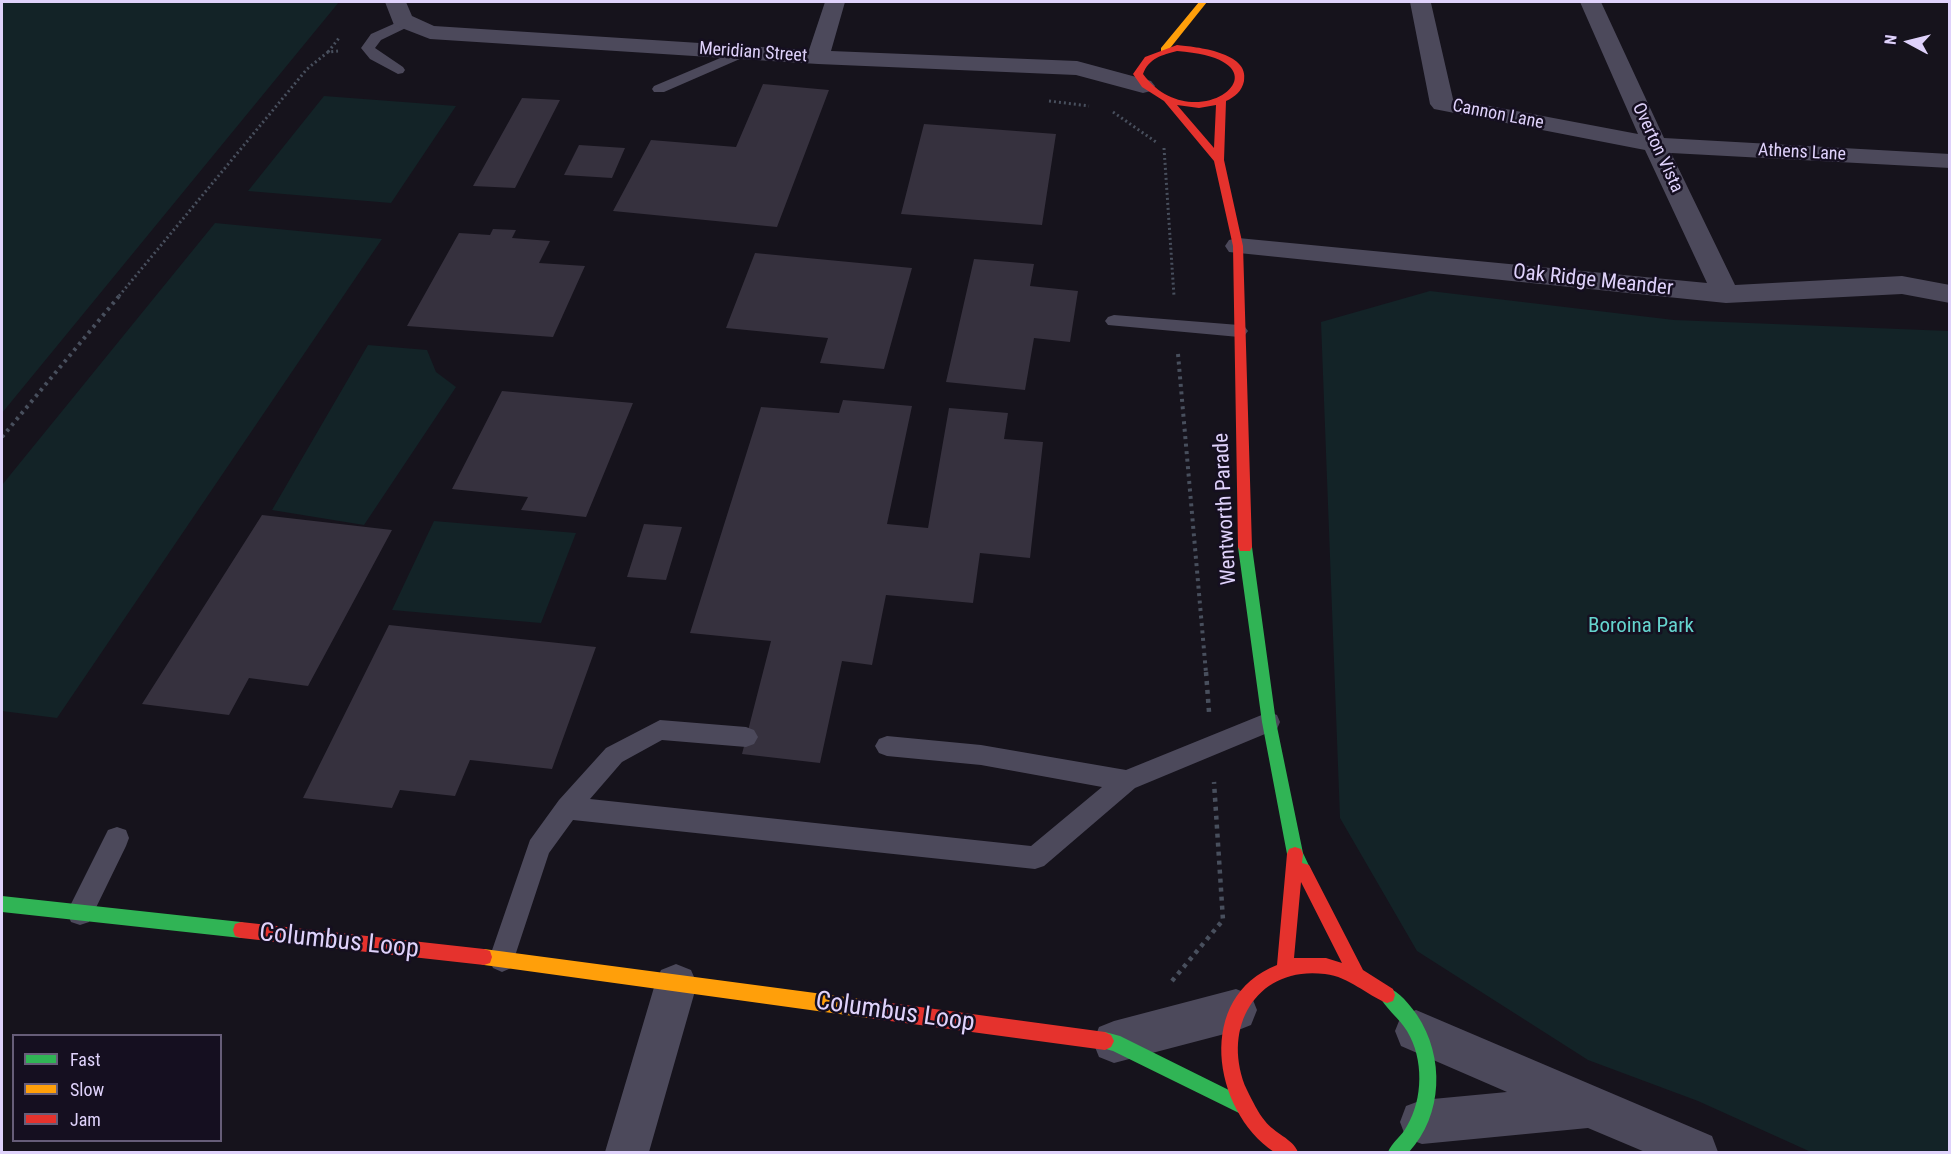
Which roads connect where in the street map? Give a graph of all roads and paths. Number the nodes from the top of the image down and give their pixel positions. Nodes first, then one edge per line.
1 (396, 2) edge
2 (835, 2) edge
3 (1591, 2) edge
4 (1420, 3) dead end
5 (1204, 7) edge
6 (407, 22) junction
7 (1215, 36) dead end
8 (372, 52) junction
9 (744, 52) junction
10 (1158, 52) junction
11 (818, 57) junction
12 (1224, 57) junction
13 (1077, 68) junction
14 (398, 70) dead end
15 (1143, 86) junction
16 (659, 89) dead end
17 (1046, 100) dead end
18 (1221, 100) junction
19 (1169, 101) junction
20 (1097, 107) dead end
21 (1107, 108) dead end
22 (1655, 145) junction
23 (1220, 160) junction
24 (1950, 161) edge
25 (1238, 246) junction
26 (1725, 294) junction
27 (1950, 294) edge
28 (1114, 321) dead end
29 (1176, 326) junction
30 (1239, 331) junction
31 (2, 437) edge
32 (1269, 722) junction
33 (746, 737) dead end
34 (1212, 744) junction
35 (887, 746) dead end
36 (1127, 781) junction
37 (567, 807) junction
38 (117, 838) dead end
39 (1295, 854) junction
40 (2, 904) edge
41 (80, 913) junction
42 (502, 959) junction
43 (1285, 967) junction
44 (1356, 973) junction
45 (676, 984) junction
46 (1169, 984) dead end
47 (1236, 1010) junction
48 (1416, 1031) junction
49 (1114, 1042) junction
50 (1243, 1106) junction
51 (1590, 1106) junction
52 (1407, 1143) edge
53 (627, 1152) edge
54 (1289, 1152) edge
55 (1696, 1152) edge

1 - 6 street
2 - 11 street
3 - 22 street, Overton Vista
4 - 22 street, Cannon Lane
5 - 10 street
6 - 8 lane
6 - 9 street, Meridian Street
7 - 12 street
8 - 14 lane
8 - 31 path
9 - 11 street, Meridian Street
9 - 16 lane
10 - 12 street
10 - 13 street, Meridian Street
10 - 15 street
11 - 13 street, Meridian Street
12 - 18 street
13 - 15 street, Meridian Street
15 - 19 street
17 - 20 path
18 - 19 street
18 - 23 street, Wentworth Parade
19 - 23 street, Wentworth Parade
21 - 29 path
22 - 24 street, Athens Lane
22 - 26 street, Overton Vista
23 - 25 street, Wentworth Parade
25 - 26 street, Oak Ridge Meander
25 - 30 street, Wentworth Parade
26 - 27 street, Oak Ridge Meander
28 - 29 lane
29 - 30 lane
29 - 34 path
30 - 32 street, Wentworth Parade
32 - 34 lane
32 - 39 street, Wentworth Parade
33 - 37 lane
34 - 36 lane
34 - 46 path
35 - 36 lane
36 - 37 lane
37 - 42 lane
38 - 41 lane
39 - 43 street, Wentworth Parade
39 - 44 street, Wentworth Parade
40 - 41 street, Columbus Loop
41 - 42 street, Columbus Loop
42 - 45 street, Columbus Loop
43 - 44 street
43 - 47 street
44 - 48 street
45 - 49 street, Columbus Loop
45 - 53 street
47 - 49 street, Columbus Loop
47 - 50 street
48 - 51 street
48 - 52 street
49 - 50 street, Columbus Loop
50 - 54 street
51 - 52 street
51 - 55 street

